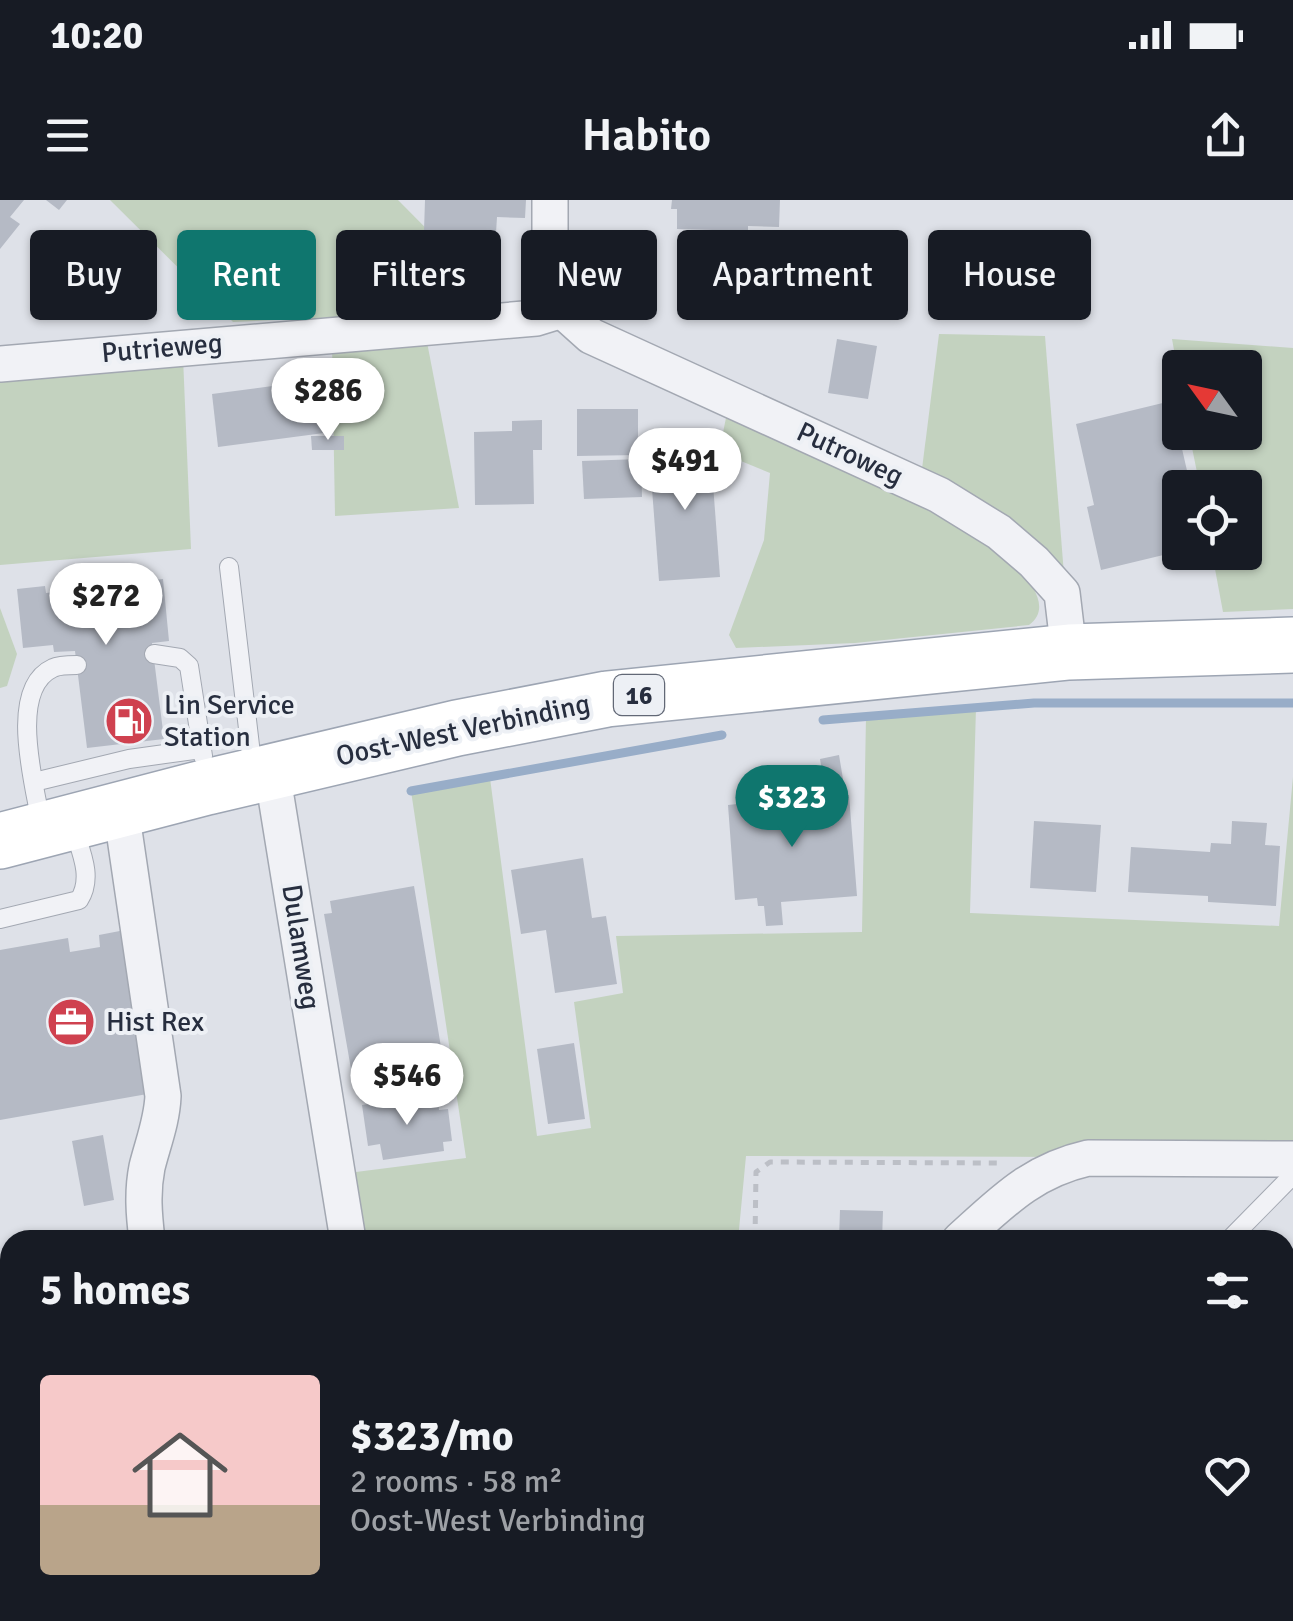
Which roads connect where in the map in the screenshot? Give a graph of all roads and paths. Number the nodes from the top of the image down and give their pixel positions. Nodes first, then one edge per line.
1 (550, 200) edge
2 (550, 230) edge
3 (521, 319) edge
4 (573, 320) edge
5 (0, 364) edge
6 (229, 566) dead end
7 (1293, 645) edge
8 (1069, 652) junction
9 (154, 654) dead end
10 (77, 665) dead end
11 (234, 771) junction
12 (54, 817) edge
13 (0, 919) edge
14 (1293, 1159) edge
15 (1062, 1164) junction
16 (1293, 1175) edge
17 (146, 1230) edge
18 (346, 1230) edge
19 (755, 1230) edge
20 (971, 1230) edge
21 (1239, 1230) edge

1 - 2 street
3 - 5 street, Putrieweg
4 - 8 street, Putroweg
6 - 11 lane
7 - 8 main road, Oost-West Verbinding / 16
8 - 11 main road, Oost-West Verbinding / 16
9 - 11 lane
10 - 12 lane
11 - 12 main road, Oost-West Verbinding / 16
11 - 12 lane
11 - 18 street, Dulamweg
12 - 13 lane
12 - 17 street
14 - 15 street
15 - 19 path
15 - 20 street
16 - 21 lane

